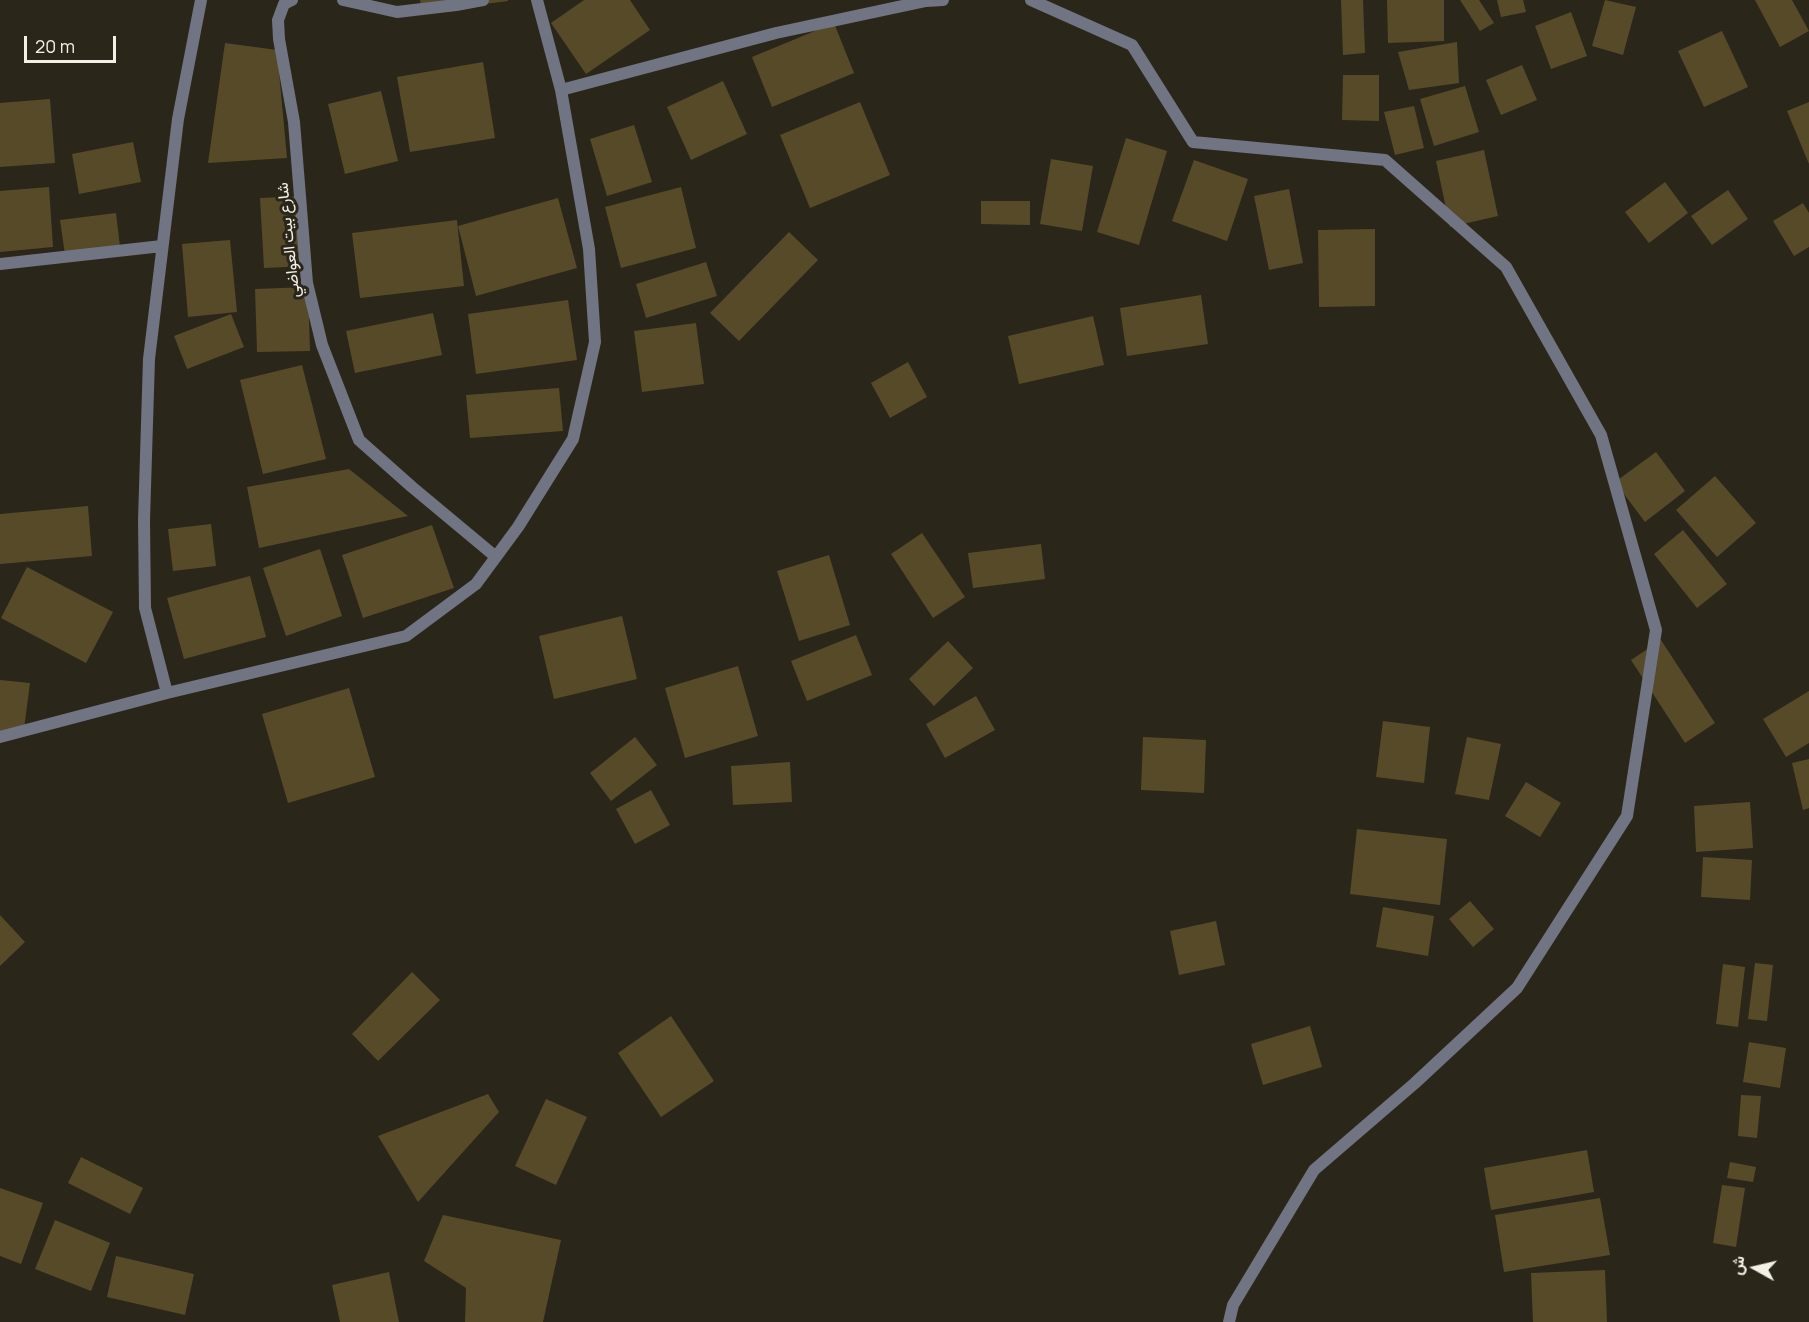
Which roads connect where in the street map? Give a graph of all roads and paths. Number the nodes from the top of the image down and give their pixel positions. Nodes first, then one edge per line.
1 (201, 0) edge
2 (292, 0) edge
3 (343, 0) edge
4 (483, 0) edge
5 (537, 0) edge
6 (943, 0) edge
7 (1031, 0) edge
8 (561, 90) junction
9 (162, 246) junction
10 (0, 264) edge
11 (496, 557) junction
12 (166, 693) junction
13 (0, 737) edge
14 (1229, 1322) edge

1 - 9 street
2 - 11 street, شارع بيت العواضي
3 - 4 street
5 - 8 street
6 - 8 street
7 - 14 street
8 - 11 street
9 - 10 street
9 - 12 street
11 - 12 street
12 - 13 street

